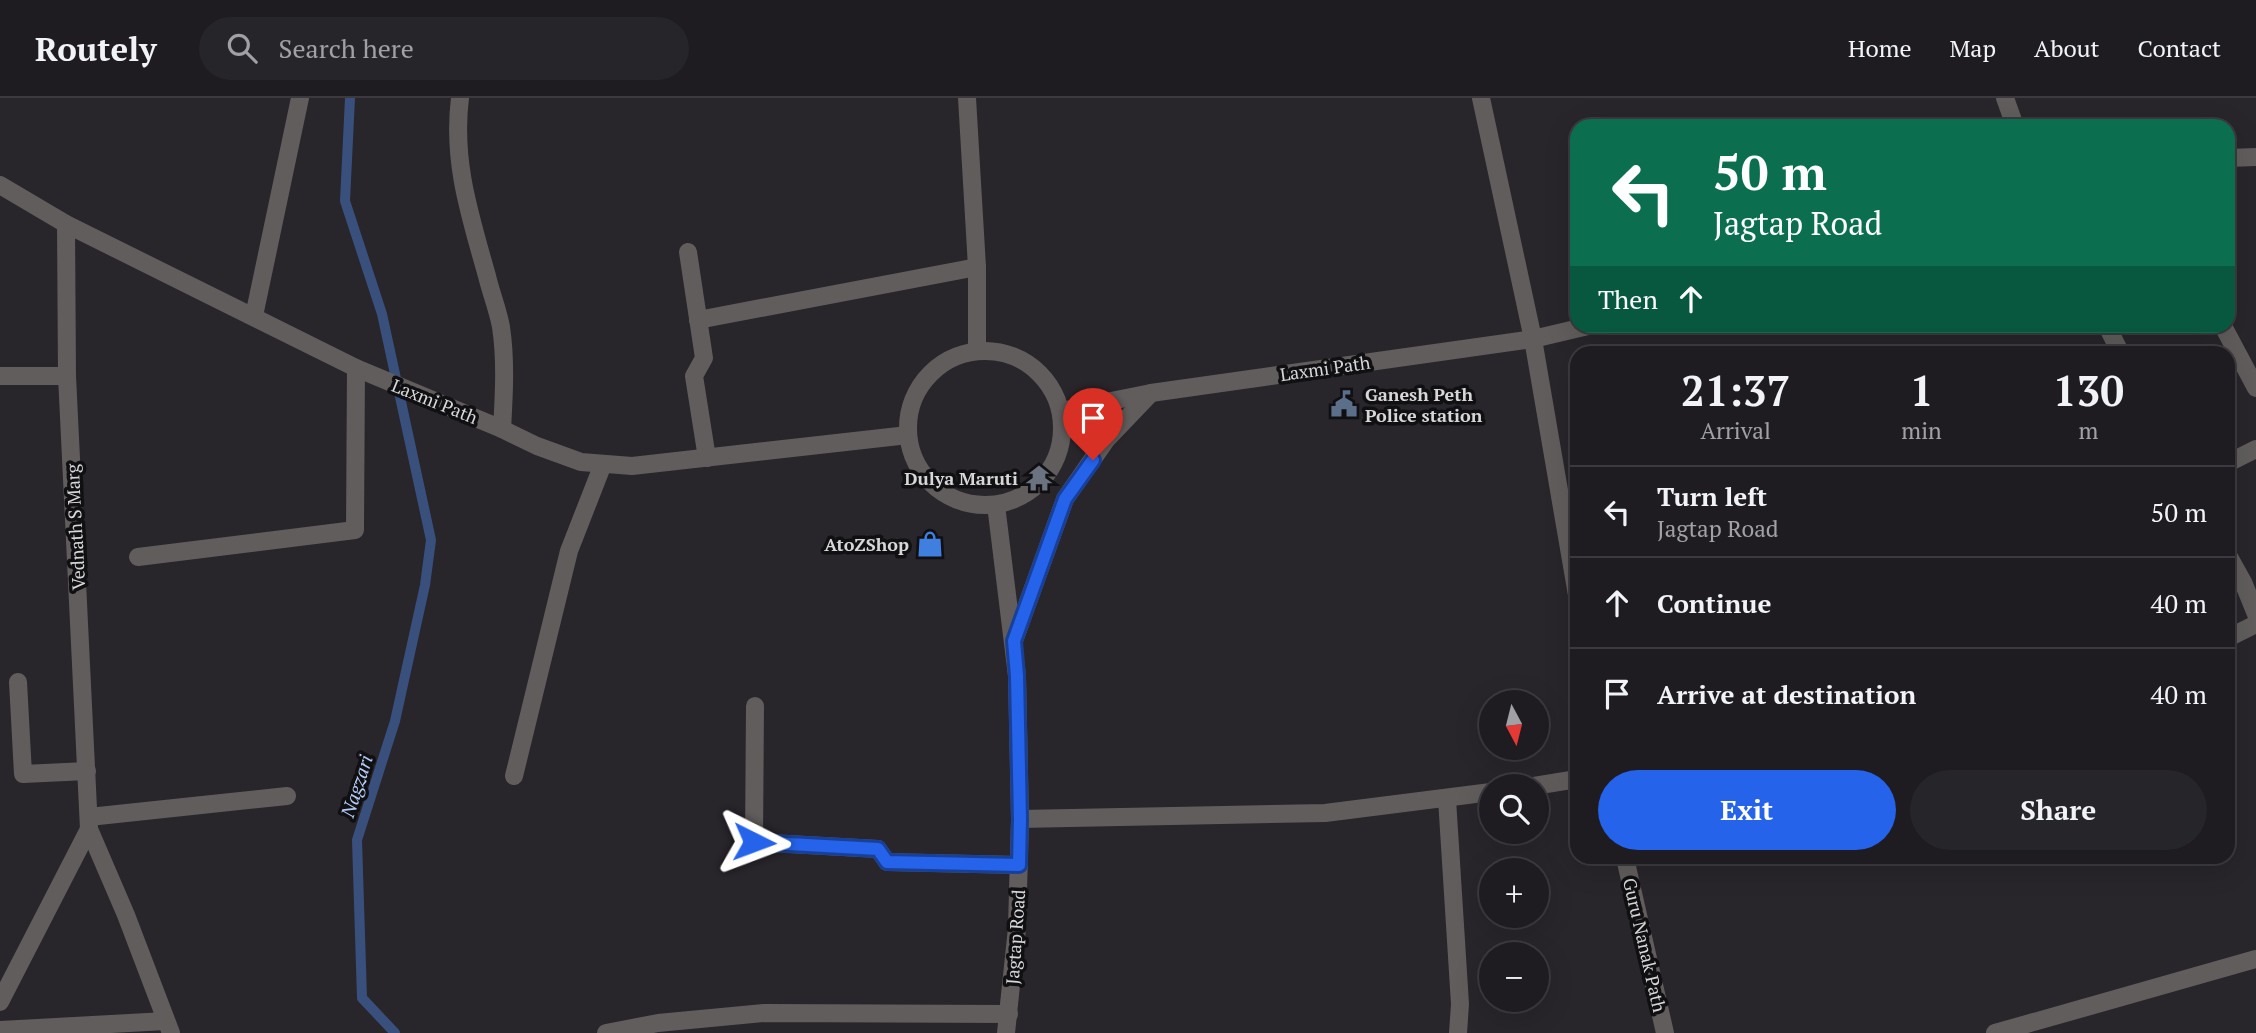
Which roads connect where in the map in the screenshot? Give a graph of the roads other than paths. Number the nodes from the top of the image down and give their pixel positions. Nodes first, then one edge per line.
1 (300, 98) edge
2 (460, 98) edge
3 (967, 98) edge
4 (1481, 98) edge
5 (2005, 98) edge
6 (2012, 119) edge
7 (2256, 157) edge
8 (2235, 158) edge
9 (0, 185) edge
10 (66, 224) junction
11 (688, 252) dead end
12 (977, 267) junction
13 (254, 316) junction
14 (698, 320) junction
15 (1570, 330) edge
16 (1533, 339) junction
17 (2235, 349) edge
18 (978, 351) junction
19 (356, 368) junction
20 (0, 376) edge
21 (67, 376) junction
22 (2256, 388) edge
23 (1151, 393) junction
24 (1061, 411) junction
25 (502, 429) junction
26 (908, 435) junction
27 (2256, 449) edge
28 (707, 458) junction
29 (2235, 460) edge
30 (603, 464) junction
31 (996, 505) junction
32 (1570, 554) edge
33 (138, 557) dead end
34 (2235, 568) edge
35 (2256, 614) edge
36 (2256, 624) edge
37 (2235, 634) edge
38 (1014, 641) junction
39 (18, 682) dead end
40 (755, 706) dead end
41 (87, 771) junction
42 (514, 775) dead end
43 (1570, 780) edge
44 (1549, 784) edge
45 (1479, 794) edge
46 (287, 796) dead end
47 (1447, 799) junction
48 (1020, 819) junction
49 (89, 823) junction
50 (1626, 864) edge
51 (1019, 865) junction
52 (2256, 959) edge
53 (0, 1002) edge
54 (1009, 1014) junction
55 (169, 1027) edge
56 (0, 1030) edge
57 (606, 1033) edge
58 (1006, 1033) edge
59 (1458, 1033) edge
60 (1665, 1033) edge
61 (1995, 1033) edge

1 - 13 street
2 - 25 street
3 - 12 street
4 - 16 street
5 - 6 street
7 - 8 street
9 - 10 street, Laxmi Path
10 - 13 street, Laxmi Path
10 - 21 street, Vednath S Marg
11 - 14 street
12 - 14 street
12 - 18 street
13 - 19 street, Laxmi Path
14 - 28 street
15 - 16 street, Laxmi Path
16 - 23 street, Laxmi Path
16 - 32 street
17 - 22 street
18 - 24 street
18 - 26 street
19 - 25 street, Laxmi Path
19 - 33 street
20 - 21 street
21 - 41 street, Vednath S Marg
23 - 24 street, Laxmi Path
23 - 38 street
24 - 31 street
25 - 30 street, Laxmi Path
26 - 28 street, Laxmi Path
26 - 31 street
27 - 29 street
28 - 30 street, Laxmi Path
30 - 42 street
31 - 38 street, Jagtap Road
34 - 35 street
36 - 37 street
38 - 48 street, Jagtap Road
39 - 41 street
40 - 51 street
41 - 49 street, Vednath S Marg
43 - 44 street
45 - 47 street
46 - 49 street
47 - 48 street
47 - 59 street
48 - 51 street, Jagtap Road
49 - 53 street
49 - 55 street
50 - 60 street, Guru Nanak Path
51 - 54 street, Jagtap Road
52 - 61 street
54 - 57 street
54 - 58 street, Jagtap Road
55 - 56 street

